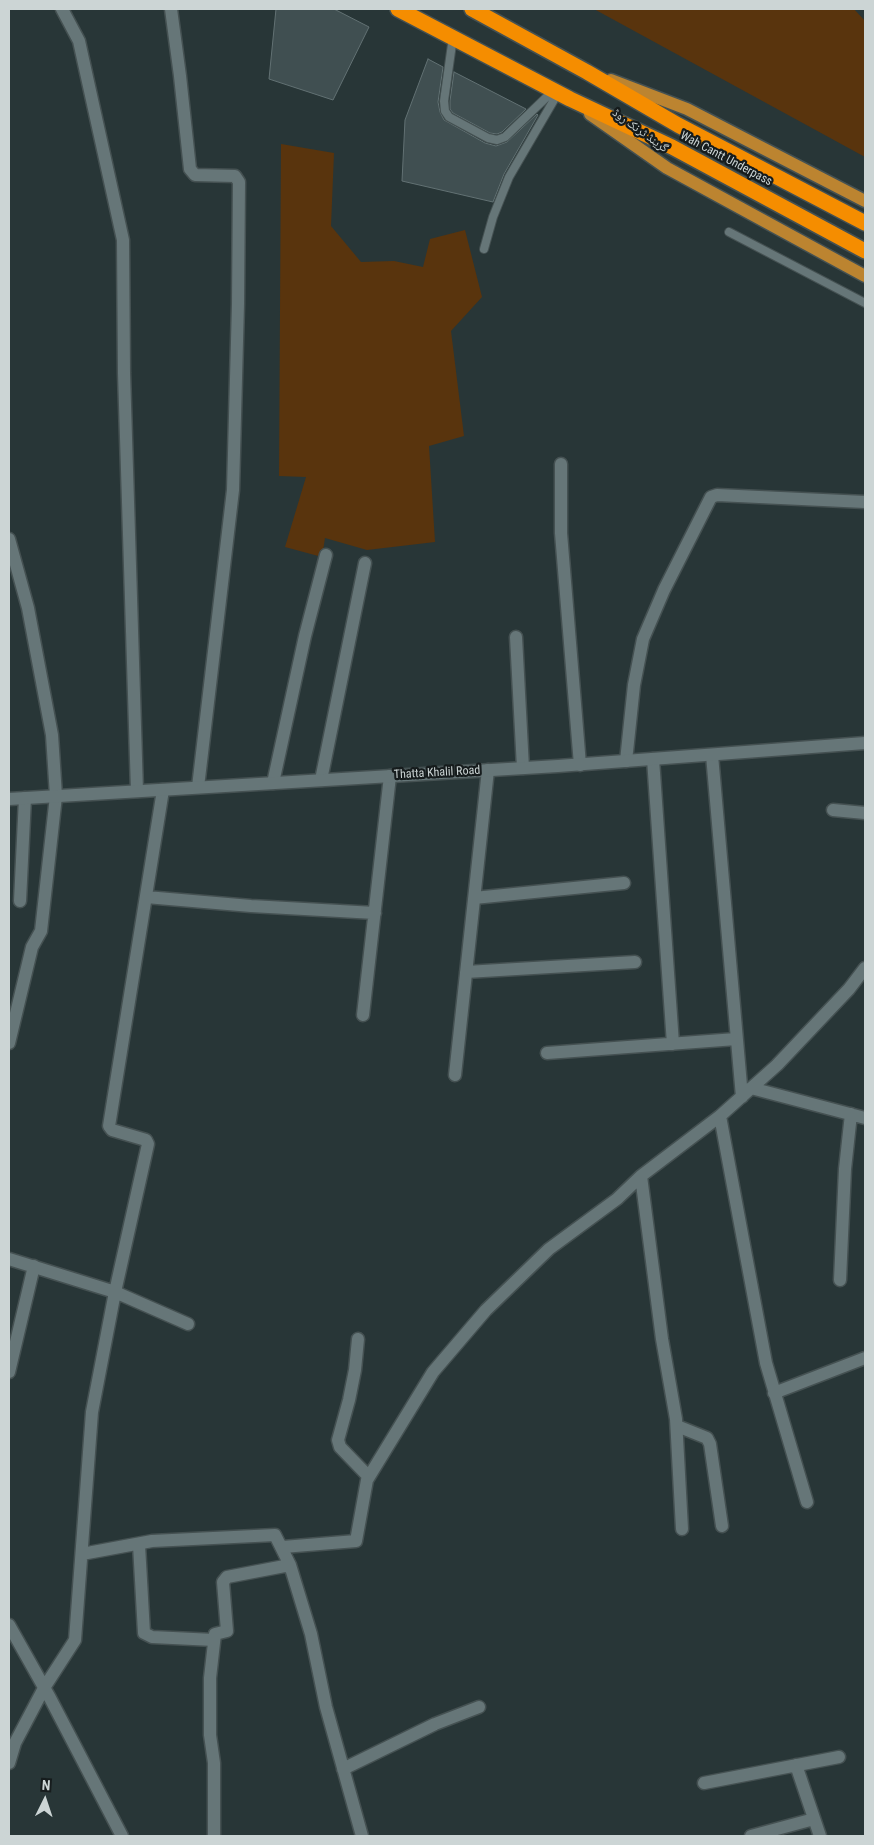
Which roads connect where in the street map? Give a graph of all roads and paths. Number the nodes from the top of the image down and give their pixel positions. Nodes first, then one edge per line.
1 (62, 9) edge
2 (170, 9) edge
3 (398, 9) edge
4 (472, 9) edge
5 (453, 37) junction
6 (587, 72) junction
7 (561, 94) junction
8 (865, 201) edge
9 (865, 223) edge
10 (729, 232) dead end
11 (484, 249) dead end
12 (865, 251) edge
13 (865, 276) edge
14 (865, 303) edge
15 (562, 464) dead end
16 (865, 502) edge
17 (9, 539) edge
18 (326, 555) dead end
19 (365, 563) dead end
20 (516, 637) dead end
21 (865, 743) edge
22 (712, 755) junction
23 (653, 759) junction
24 (626, 761) junction
25 (580, 765) junction
26 (523, 768) junction
27 (488, 770) junction
28 (390, 776) junction
29 (321, 780) junction
30 (272, 783) junction
31 (198, 788) junction
32 (163, 790) junction
33 (137, 791) junction
34 (56, 796) junction
35 (25, 798) junction
36 (9, 799) edge
37 (833, 810) dead end
38 (865, 813) edge
39 (624, 882) dead end
40 (146, 897) junction
41 (474, 898) junction
42 (20, 900) dead end
43 (375, 913) junction
44 (634, 962) dead end
45 (865, 968) edge
46 (466, 972) junction
47 (363, 1015) dead end
48 (736, 1039) junction
49 (9, 1043) edge
50 (673, 1044) junction
51 (547, 1053) dead end
52 (455, 1075) dead end
53 (746, 1092) junction
54 (851, 1114) junction
55 (720, 1116) junction
56 (865, 1118) edge
57 (641, 1176) junction
58 (9, 1259) edge
59 (34, 1266) junction
60 (840, 1280) dead end
61 (115, 1292) junction
62 (188, 1324) dead end
63 (358, 1339) dead end
64 (865, 1358) edge
65 (9, 1372) edge
66 (774, 1393) junction
67 (677, 1426) junction
68 (369, 1477) junction
69 (807, 1502) dead end
70 (722, 1526) dead end
71 (682, 1529) dead end
72 (139, 1544) junction
73 (283, 1547) junction
74 (82, 1554) junction
75 (290, 1564) junction
76 (9, 1624) edge
77 (214, 1640) junction
78 (44, 1688) junction
79 (479, 1707) dead end
80 (839, 1757) dead end
81 (9, 1763) edge
82 (796, 1765) junction
83 (343, 1769) junction
84 (704, 1783) dead end
85 (814, 1818) junction
86 (122, 1836) edge
87 (214, 1836) edge
88 (362, 1836) edge
89 (751, 1836) edge
90 (820, 1836) edge

1 - 33 street
2 - 31 street
3 - 5 highway, گرینڈ ٹرنک روڈ
4 - 6 highway
5 - 7 highway, گرینڈ ٹرنک روڈ
5 - 7 lane
6 - 8 main road
6 - 9 highway, Wah Cantt Underpass
7 - 11 lane
7 - 12 highway, Wah Cantt Underpass
7 - 13 main road, گرینڈ ٹرنک روڈ
10 - 14 lane
15 - 25 street
16 - 24 street
17 - 34 street
18 - 30 street
19 - 29 street
20 - 26 street
21 - 22 street, Thatta Khalil Road
22 - 23 street, Thatta Khalil Road
22 - 48 street
23 - 24 street, Thatta Khalil Road
23 - 50 street
24 - 25 street, Thatta Khalil Road
25 - 26 street, Thatta Khalil Road
26 - 27 street, Thatta Khalil Road
27 - 28 street, Thatta Khalil Road
27 - 41 street
28 - 29 street, Thatta Khalil Road
28 - 43 street
29 - 30 street, Thatta Khalil Road
30 - 31 street, Thatta Khalil Road
31 - 32 street, Thatta Khalil Road
32 - 33 street, Thatta Khalil Road
32 - 40 street
33 - 34 street, Thatta Khalil Road
34 - 35 street, Thatta Khalil Road
34 - 49 street
35 - 36 street, Thatta Khalil Road
35 - 42 street
37 - 38 street
39 - 41 street
40 - 43 street
40 - 61 street
41 - 46 street
43 - 47 street
44 - 46 street
45 - 53 street
46 - 52 street
48 - 50 street
48 - 53 street
50 - 51 street
53 - 54 street
53 - 55 street
54 - 56 street
54 - 60 street
55 - 57 street
55 - 66 street
57 - 67 street
57 - 68 street
58 - 59 street
59 - 61 street
59 - 65 street
61 - 62 street
61 - 74 street
63 - 68 street
64 - 66 street
66 - 69 street
67 - 70 street
67 - 71 street
68 - 73 street
72 - 73 street
72 - 74 street
72 - 77 street
73 - 75 street
74 - 78 street
75 - 77 street
75 - 83 street
76 - 78 street
77 - 87 street
78 - 81 street
78 - 86 street
79 - 83 street
80 - 82 street
82 - 84 street
82 - 85 street
83 - 88 street
85 - 89 street
85 - 90 street

